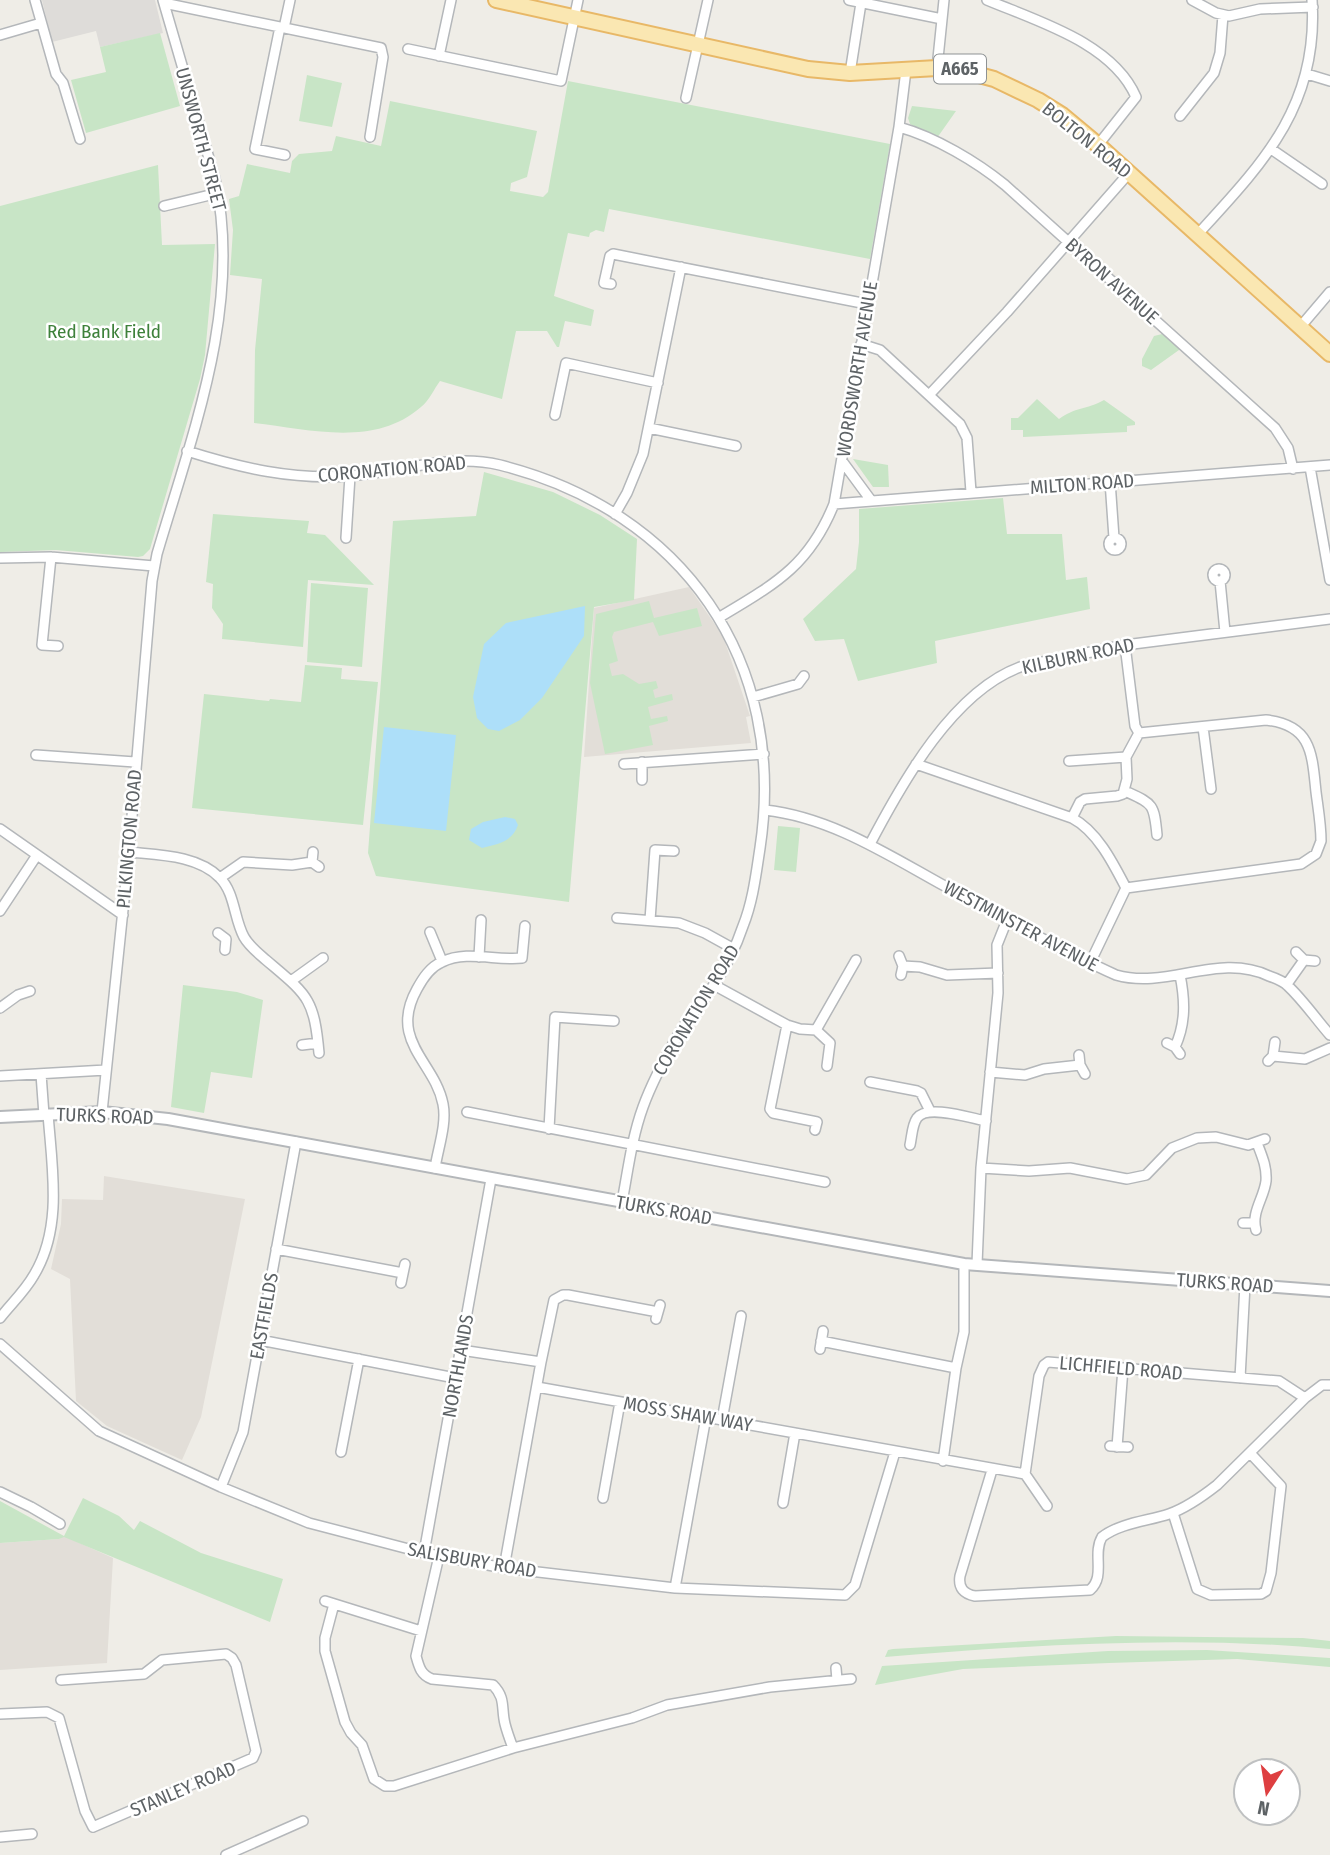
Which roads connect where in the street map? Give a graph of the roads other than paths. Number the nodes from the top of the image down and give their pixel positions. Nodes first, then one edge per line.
1 (35, 0) edge
2 (290, 0) edge
3 (451, 0) edge
4 (496, 0) edge
5 (578, 0) edge
6 (708, 0) edge
7 (849, 0) edge
8 (944, 0) edge
9 (987, 0) edge
10 (1192, 0) edge
11 (163, 2) edge
12 (861, 2) junction
13 (1312, 3) edge
14 (538, 4) edge
15 (1223, 15) junction
16 (575, 16) junction
17 (942, 19) junction
18 (41, 23) junction
19 (282, 28) junction
20 (0, 34) edge
21 (698, 45) junction
22 (408, 49) dead end
23 (439, 55) junction
24 (937, 68) junction
25 (906, 70) junction
26 (850, 73) junction
27 (1307, 74) junction
28 (1330, 81) edge
29 (686, 98) dead end
30 (1186, 113) dead end
31 (899, 127) junction
32 (374, 132) dead end
33 (80, 139) dead end
34 (1098, 145) junction
35 (1271, 149) junction
36 (285, 155) dead end
37 (1321, 171) dead end
38 (1129, 173) junction
39 (218, 192) junction
40 (164, 206) dead end
41 (1198, 234) junction
42 (1069, 242) junction
43 (681, 267) junction
44 (611, 284) dead end
45 (1330, 292) edge
46 (867, 303) junction
47 (1301, 326) junction
48 (861, 344) junction
49 (1330, 354) edge
50 (658, 383) junction
51 (929, 395) junction
52 (555, 415) dead end
53 (649, 428) junction
54 (736, 446) dead end
55 (187, 451) junction
56 (842, 461) junction
57 (1330, 465) edge
58 (1310, 467) junction
59 (1293, 469) junction
60 (350, 476) junction
61 (1110, 481) junction
62 (971, 492) junction
63 (870, 499) junction
64 (834, 503) junction
65 (615, 514) junction
66 (346, 538) dead end
67 (1114, 538) dead end
68 (51, 557) junction
69 (0, 558) edge
70 (154, 566) junction
71 (1330, 580) edge
72 (1220, 582) dead end
73 (720, 617) junction
74 (1330, 619) edge
75 (1225, 632) junction
76 (1125, 645) junction
77 (58, 646) dead end
78 (804, 676) dead end
79 (753, 697) junction
80 (1203, 727) junction
81 (1139, 733) junction
82 (764, 754) junction
83 (36, 755) dead end
84 (1126, 757) junction
85 (1069, 761) dead end
86 (135, 762) junction
87 (642, 762) junction
88 (624, 764) dead end
89 (916, 764) junction
90 (642, 780) dead end
91 (1211, 789) dead end
92 (1125, 791) junction
93 (765, 810) junction
94 (1072, 818) junction
95 (0, 830) edge
96 (1157, 835) dead end
97 (870, 844) junction
98 (674, 851) dead end
99 (129, 852) junction
100 (37, 855) junction
101 (314, 861) dead end
102 (220, 878) junction
103 (1126, 888) junction
104 (0, 911) edge
105 (123, 915) junction
106 (617, 918) dead end
107 (481, 920) dead end
108 (650, 920) junction
109 (1007, 920) junction
110 (525, 926) dead end
111 (242, 932) junction
112 (430, 932) dead end
113 (734, 949) junction
114 (225, 950) dead end
115 (1296, 951) dead end
116 (480, 957) junction
117 (323, 958) dead end
118 (856, 960) dead end
119 (1304, 960) junction
120 (442, 961) junction
121 (1315, 961) dead end
122 (1090, 963) junction
123 (901, 966) dead end
124 (998, 973) junction
125 (1180, 975) junction
126 (290, 981) junction
127 (1287, 984) junction
128 (714, 985) junction
129 (30, 991) dead end
130 (0, 1008) edge
131 (614, 1021) dead end
132 (787, 1025) junction
133 (816, 1030) junction
134 (1330, 1035) edge
135 (1275, 1042) dead end
136 (302, 1045) dead end
137 (1174, 1048) dead end
138 (1330, 1048) edge
139 (1081, 1065) dead end
140 (827, 1066) dead end
141 (106, 1070) junction
142 (990, 1072) junction
143 (41, 1074) junction
144 (0, 1076) edge
145 (870, 1082) dead end
146 (930, 1111) junction
147 (102, 1112) junction
148 (467, 1112) dead end
149 (46, 1114) junction
150 (0, 1117) edge
151 (986, 1121) junction
152 (549, 1129) junction
153 (815, 1130) dead end
154 (296, 1142) junction
155 (910, 1144) dead end
156 (633, 1145) junction
157 (435, 1168) junction
158 (981, 1168) junction
159 (491, 1179) junction
160 (825, 1182) dead end
161 (622, 1202) junction
162 (1243, 1223) dead end
163 (276, 1250) junction
164 (964, 1264) junction
165 (977, 1264) junction
166 (403, 1273) dead end
167 (1245, 1285) junction
168 (1330, 1291) edge
169 (658, 1312) dead end
170 (741, 1316) dead end
171 (0, 1318) edge
172 (823, 1331) dead end
173 (260, 1340) junction
174 (0, 1344) edge
175 (461, 1350) junction
176 (359, 1359) junction
177 (541, 1362) junction
178 (956, 1368) junction
179 (1122, 1368) junction
180 (455, 1378) junction
181 (1240, 1378) junction
182 (1330, 1385) edge
183 (537, 1387) junction
184 (1305, 1398) junction
185 (620, 1402) junction
186 (706, 1418) junction
187 (722, 1420) junction
188 (795, 1433) junction
189 (1128, 1447) dead end
190 (342, 1452) dead end
191 (895, 1452) junction
192 (1250, 1453) junction
193 (943, 1461) junction
194 (992, 1470) junction
195 (1025, 1474) junction
196 (221, 1487) junction
197 (0, 1492) edge
198 (603, 1498) dead end
199 (783, 1503) dead end
200 (1048, 1506) dead end
201 (1173, 1513) junction
202 (61, 1524) dead end
203 (424, 1553) junction
204 (439, 1556) junction
205 (504, 1568) junction
206 (675, 1588) junction
207 (421, 1631) junction
208 (836, 1668) dead end
209 (851, 1679) dead end
210 (61, 1680) dead end
211 (837, 1680) junction
212 (0, 1714) edge
213 (513, 1748) junction
214 (286, 1816) dead end
215 (303, 1821) dead end
216 (290, 1826) junction
217 (32, 1834) dead end
218 (0, 1837) edge
219 (226, 1855) edge

1 - 18 street
2 - 19 street
3 - 23 street
4 - 14 main road, BOLTON ROAD / A665
5 - 16 street
6 - 21 street
7 - 12 street
8 - 17 street
9 - 34 street
10 - 15 street
11 - 19 street
11 - 39 street, UNSWORTH STREET
12 - 17 street
12 - 26 street
13 - 15 street
13 - 27 street
14 - 16 main road, BOLTON ROAD / A665
15 - 30 street
16 - 21 main road, BOLTON ROAD / A665
16 - 23 street
17 - 24 street
18 - 20 street
18 - 33 street
19 - 32 street
19 - 36 street
21 - 26 main road, BOLTON ROAD / A665
21 - 29 street
22 - 23 street
24 - 25 main road, BOLTON ROAD / A665
24 - 34 main road, BOLTON ROAD / A665
25 - 26 main road, BOLTON ROAD / A665
25 - 31 street, WORDSWORTH AVENUE
27 - 28 street
27 - 35 street
31 - 42 street, BYRON AVENUE
31 - 46 street, WORDSWORTH AVENUE
34 - 38 main road, BOLTON ROAD / A665
35 - 37 street
35 - 41 street
38 - 41 main road, BOLTON ROAD / A665
38 - 42 street
39 - 40 street
39 - 55 street, UNSWORTH STREET
41 - 47 main road, BOLTON ROAD / A665
42 - 51 street
42 - 59 street, BYRON AVENUE
43 - 44 street
43 - 46 street
43 - 50 street
45 - 47 street
46 - 48 street, WORDSWORTH AVENUE
47 - 49 main road, BOLTON ROAD / A665
48 - 51 street
48 - 56 street, WORDSWORTH AVENUE
50 - 52 street
50 - 53 street
51 - 62 street
53 - 54 street
53 - 65 street
55 - 60 street, CORONATION ROAD
55 - 70 street, UNSWORTH STREET
56 - 63 street
56 - 64 street, WORDSWORTH AVENUE
57 - 58 street, MILTON ROAD
58 - 59 street, MILTON ROAD
58 - 71 street
59 - 61 street, MILTON ROAD
60 - 65 street, CORONATION ROAD
60 - 66 street
61 - 62 street, MILTON ROAD
61 - 67 street
62 - 63 street, MILTON ROAD
63 - 64 street, MILTON ROAD
64 - 73 street, WORDSWORTH AVENUE
65 - 73 street, CORONATION ROAD
68 - 69 street
68 - 70 street
68 - 77 street
70 - 86 street, PILKINGTON ROAD
72 - 75 street
73 - 79 street, CORONATION ROAD
74 - 75 street, KILBURN ROAD
75 - 76 street, KILBURN ROAD
76 - 81 street
76 - 89 street, KILBURN ROAD
78 - 79 street
79 - 82 street, CORONATION ROAD
80 - 81 street
80 - 91 street
80 - 103 street
81 - 84 street
82 - 87 street
82 - 93 street, CORONATION ROAD
83 - 86 street
84 - 85 street
84 - 92 street
86 - 99 street, PILKINGTON ROAD
87 - 88 street
87 - 90 street
89 - 94 street
89 - 97 street, KILBURN ROAD
92 - 94 street
92 - 96 street
93 - 97 street, WESTMINSTER AVENUE
93 - 113 street, CORONATION ROAD
94 - 103 street
95 - 100 street
97 - 109 street, WESTMINSTER AVENUE
98 - 108 street
99 - 102 street
99 - 105 street, PILKINGTON ROAD
100 - 104 street
100 - 105 street
101 - 102 street
102 - 111 street
103 - 122 street
105 - 141 street, PILKINGTON ROAD
106 - 108 street
107 - 116 street
108 - 113 street
109 - 122 street, WESTMINSTER AVENUE
109 - 124 street
110 - 116 street
111 - 114 street
111 - 126 street
112 - 120 street
113 - 128 street, CORONATION ROAD
115 - 119 street
116 - 120 street
117 - 126 street
118 - 133 street
119 - 121 street
119 - 127 street
120 - 157 street
122 - 125 street, WESTMINSTER AVENUE
123 - 124 street
124 - 142 street
125 - 127 street, WESTMINSTER AVENUE
125 - 137 street
126 - 136 street
127 - 134 street, WESTMINSTER AVENUE
128 - 132 street
128 - 156 street, CORONATION ROAD
129 - 130 street
131 - 152 street
132 - 133 street
132 - 153 street
133 - 140 street
135 - 138 street
139 - 142 street
141 - 143 street
141 - 147 street, PILKINGTON ROAD
142 - 151 street
143 - 144 street
143 - 149 street
145 - 146 street
146 - 151 street
146 - 155 street
147 - 149 street, TURKS ROAD
147 - 154 street, TURKS ROAD
148 - 152 street
149 - 150 street, TURKS ROAD
149 - 171 street
151 - 158 street
152 - 156 street
154 - 157 street, TURKS ROAD
154 - 163 street, EASTFIELDS
156 - 160 street
156 - 161 street, CORONATION ROAD
157 - 159 street, TURKS ROAD
158 - 162 street
158 - 165 street
159 - 161 street, TURKS ROAD
159 - 175 street, NORTHLANDS
161 - 164 street, TURKS ROAD
163 - 166 street
163 - 173 street, EASTFIELDS
164 - 165 street, TURKS ROAD
164 - 178 street
165 - 167 street, TURKS ROAD
167 - 168 street, TURKS ROAD
167 - 181 street
169 - 177 street
170 - 187 street
172 - 178 street
173 - 176 street
173 - 196 street, EASTFIELDS
174 - 196 street, SALISBURY ROAD
175 - 177 street
175 - 180 street, NORTHLANDS
176 - 180 street
176 - 190 street
177 - 183 street
178 - 193 street
179 - 181 street, LICHFIELD ROAD
179 - 189 street
179 - 195 street, LICHFIELD ROAD
180 - 203 street, NORTHLANDS
181 - 184 street, LICHFIELD ROAD
182 - 184 street
183 - 185 street, MOSS SHAW WAY
183 - 205 street
184 - 192 street
185 - 186 street, MOSS SHAW WAY
185 - 198 street
186 - 187 street, MOSS SHAW WAY
186 - 206 street
187 - 188 street, MOSS SHAW WAY
188 - 191 street, MOSS SHAW WAY
188 - 199 street
191 - 193 street, MOSS SHAW WAY
191 - 206 street, SALISBURY ROAD
192 - 201 street
192 - 201 street
193 - 194 street, MOSS SHAW WAY
194 - 195 street, MOSS SHAW WAY
194 - 201 street
195 - 200 street
196 - 203 street, SALISBURY ROAD
197 - 202 street
203 - 204 street, SALISBURY ROAD
204 - 205 street, SALISBURY ROAD
204 - 207 street
205 - 206 street, SALISBURY ROAD
207 - 213 street
207 - 213 street
208 - 211 street
209 - 211 street
210 - 212 street, STANLEY ROAD
211 - 213 street
214 - 216 street
215 - 216 street
216 - 219 street
217 - 218 street

